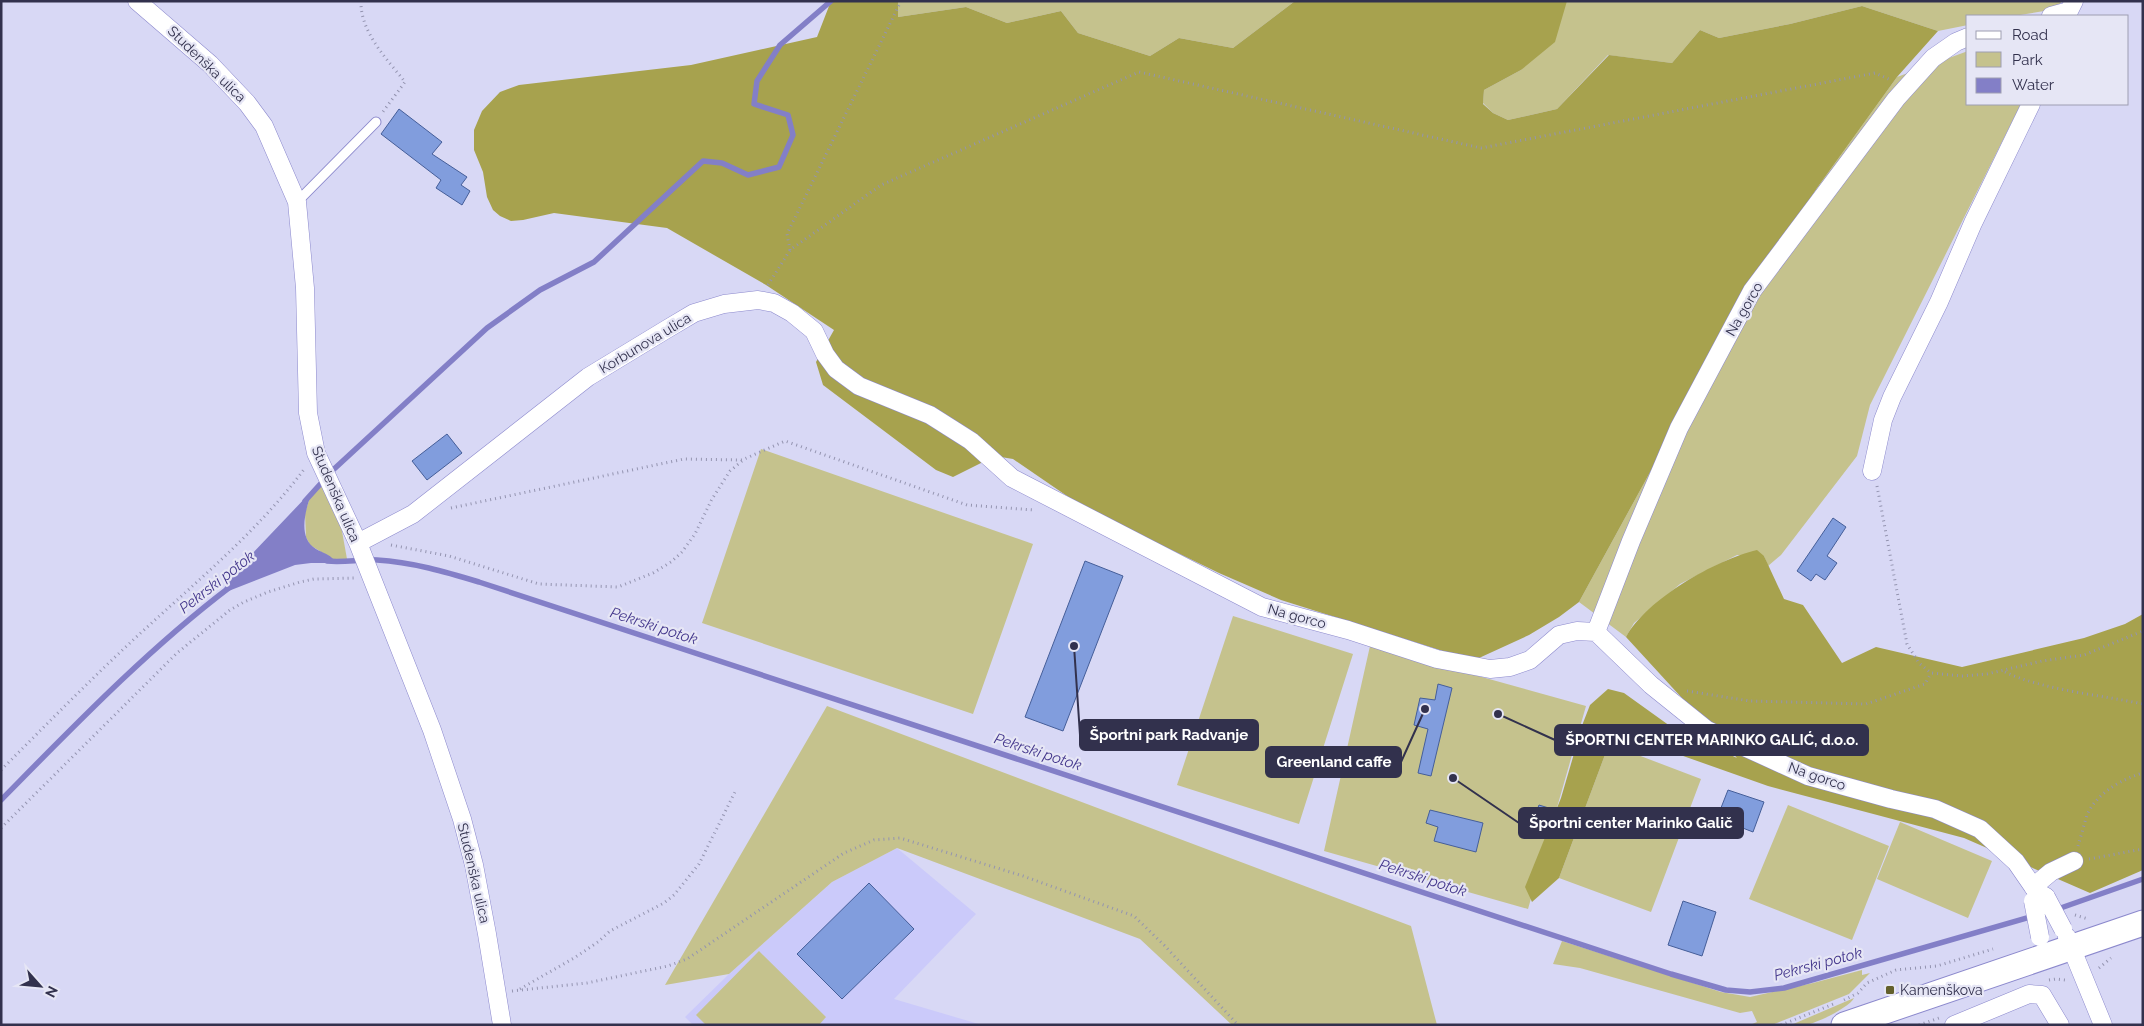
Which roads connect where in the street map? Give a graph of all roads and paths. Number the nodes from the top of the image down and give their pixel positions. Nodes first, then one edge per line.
1 (137, 1) edge
2 (361, 1) edge
3 (901, 1) edge
4 (2071, 9) edge
5 (2054, 15) edge
6 (1966, 39) edge
7 (1907, 87) junction
8 (2030, 105) edge
9 (376, 122) joint
10 (297, 202) junction
11 (790, 250) junction
12 (758, 300) junction
13 (319, 460) junction
14 (742, 460) junction
15 (1872, 471) joint
16 (1012, 478) joint
17 (1050, 497) junction
18 (449, 508) dead end
19 (362, 544) junction
20 (369, 575) junction
21 (2143, 631) edge
22 (1596, 632) junction
23 (2004, 671) junction
24 (1931, 673) junction
25 (1651, 685) junction
26 (2143, 704) edge
27 (1, 770) edge
28 (2143, 773) edge
29 (735, 792) dead end
30 (1, 828) edge
31 (2143, 848) edge
32 (2074, 861) junction
33 (2037, 894) junction
34 (2143, 923) edge
35 (2068, 938) junction
36 (2043, 947) junction
37 (1999, 948) dead end
38 (2071, 980) dead end
39 (2042, 982) dead end
40 (520, 990) junction
41 (497, 995) junction
42 (502, 1025) edge
43 (1238, 1025) edge
44 (1780, 1025) edge
45 (1844, 1025) edge
46 (1954, 1025) edge
47 (2060, 1025) edge
48 (2103, 1025) edge

1 - 10 street, Studenška ulica
2 - 9 path
3 - 11 path
4 - 5 street
6 - 7 street, Na gorco
7 - 11 path
7 - 22 street, Na gorco
8 - 15 street
9 - 10 lane
10 - 13 street, Studenška ulica
11 - 12 path
12 - 16 street, Korbunova ulica
12 - 19 street, Korbunova ulica
13 - 19 street, Studenška ulica
13 - 27 path
14 - 17 path
14 - 18 path
14 - 19 path
15 - 24 path
16 - 17 street, Na gorco
17 - 22 street, Na gorco
19 - 20 street, Studenška ulica
20 - 30 path
20 - 41 street, Studenška ulica
21 - 23 path
22 - 25 street, Na gorco
23 - 24 path
23 - 26 path
24 - 25 path
25 - 33 street, Na gorco
28 - 32 path
29 - 40 path
31 - 32 path
32 - 33 street
33 - 35 street, Na gorco, bridge
33 - 36 street, bridge
34 - 35 main road
35 - 36 main road
35 - 48 street, Na gorco
36 - 45 main road
37 - 44 path
38 - 39 path
40 - 41 path
40 - 43 path
41 - 42 street, Studenška ulica
46 - 47 street

